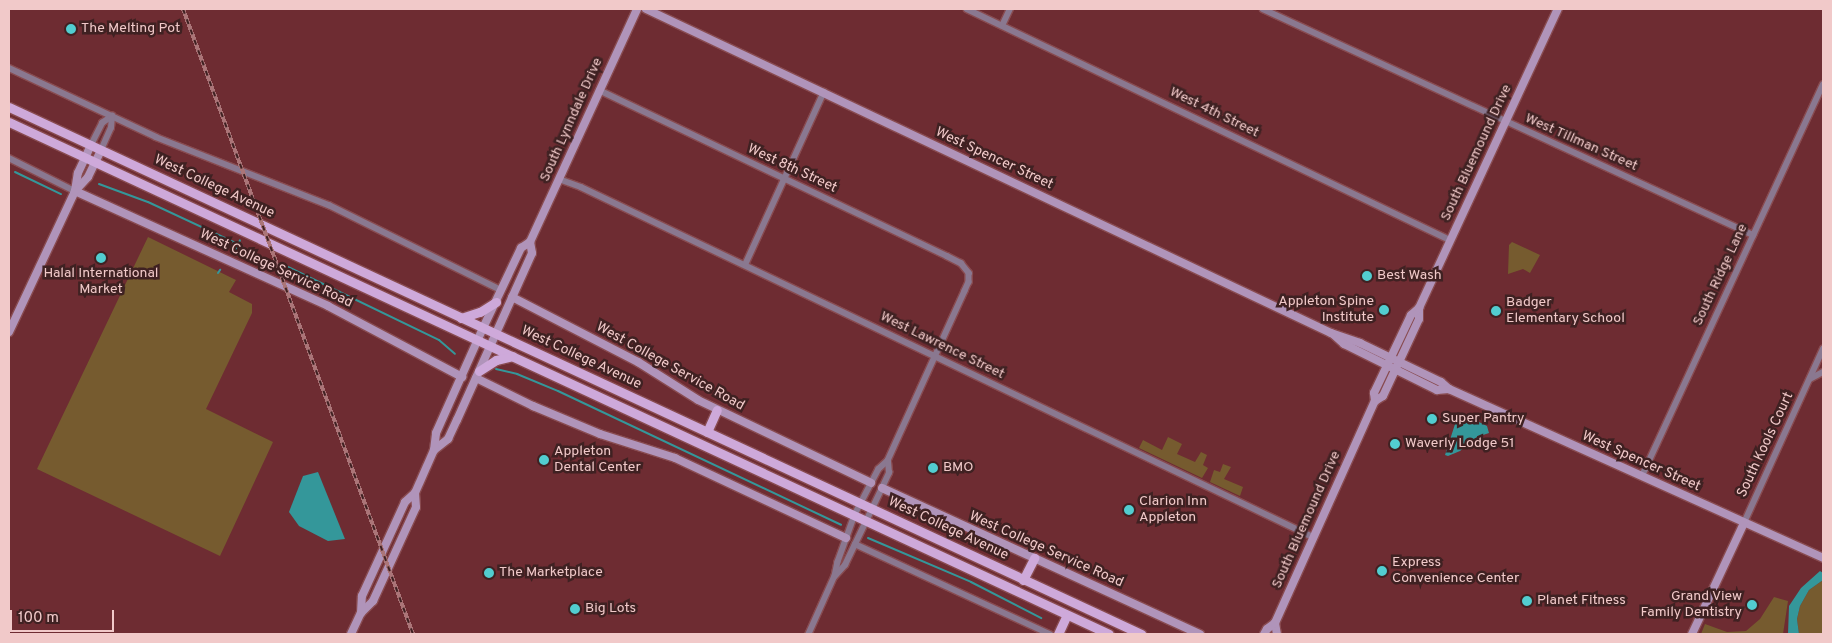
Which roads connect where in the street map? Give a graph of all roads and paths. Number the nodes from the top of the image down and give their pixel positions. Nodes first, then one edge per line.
1 (637, 9) edge
2 (646, 9) edge
3 (967, 9) edge
4 (1010, 9) edge
5 (1263, 9) edge
6 (1558, 9) edge
7 (1002, 26) junction
8 (9, 68) edge
9 (1823, 85) edge
10 (599, 90) junction
11 (824, 92) junction
12 (9, 107) edge
13 (112, 116) junction
14 (9, 122) edge
15 (1505, 122) junction
16 (91, 145) junction
17 (101, 150) junction
18 (86, 157) junction
19 (9, 158) edge
20 (95, 162) junction
21 (559, 179) junction
22 (784, 179) junction
23 (76, 191) junction
24 (1753, 235) junction
25 (1450, 240) junction
26 (530, 242) junction
27 (745, 266) junction
28 (501, 290) junction
29 (512, 297) junction
30 (496, 302) junction
31 (1419, 308) junction
32 (461, 318) junction
33 (484, 328) junction
34 (9, 332) edge
35 (496, 334) junction
36 (478, 340) junction
37 (491, 345) junction
38 (1823, 349) edge
39 (513, 356) junction
40 (935, 356) junction
41 (1389, 362) junction
42 (1397, 366) junction
43 (1823, 372) edge
44 (477, 375) junction
45 (462, 376) junction
46 (1810, 379) junction
47 (1374, 401) junction
48 (717, 410) junction
49 (707, 432) junction
50 (434, 450) junction
51 (888, 461) junction
52 (1642, 476) junction
53 (871, 483) junction
54 (882, 488) junction
55 (415, 492) junction
56 (861, 503) junction
57 (872, 509) junction
58 (855, 515) junction
59 (866, 521) junction
60 (1744, 522) junction
61 (1313, 537) junction
62 (846, 538) junction
63 (855, 544) junction
64 (1034, 558) junction
65 (1823, 558) edge
66 (835, 576) junction
67 (1023, 580) junction
68 (361, 613) junction
69 (1067, 615) junction
70 (1275, 623) junction
71 (351, 634) edge
72 (809, 634) edge
73 (1050, 634) edge
74 (1058, 634) edge
75 (1110, 634) edge
76 (1141, 634) edge
77 (1200, 634) edge
78 (1264, 634) edge
79 (1277, 634) edge
80 (1692, 634) edge

1 - 10 street, South Lynndale Drive
2 - 11 street, West Spencer Street
3 - 7 street, West 4th Street
4 - 7 street
5 - 15 street, West Tillman Street
6 - 15 street, South Bluemound Drive
7 - 25 street, West 4th Street
8 - 13 street
9 - 24 street, South Ridge Lane
10 - 21 street, South Lynndale Drive
10 - 22 street, West 8th Street
11 - 22 street
11 - 41 street, West Spencer Street
12 - 16 main road, West College Avenue
13 - 16 street
13 - 17 street
13 - 28 street
14 - 18 main road, West College Avenue
15 - 24 street, West Tillman Street
15 - 25 street, South Bluemound Drive
16 - 17 main road, West College Avenue
16 - 18 street
17 - 20 street
17 - 32 main road, West College Avenue
18 - 20 main road, West College Avenue
18 - 23 street
19 - 23 street, West College Service Road
20 - 23 street
20 - 36 main road, West College Avenue
21 - 26 street, South Lynndale Drive
21 - 27 street, West Lawrence Street
22 - 27 street
22 - 40 street, West 8th Street
23 - 34 street
23 - 45 street, West College Service Road
24 - 52 street, South Ridge Lane
25 - 31 street, South Bluemound Drive
26 - 28 street, South Lynndale Drive
26 - 29 street, South Lynndale Drive
27 - 40 street, West Lawrence Street
28 - 30 street, South Lynndale Drive
29 - 35 street, South Lynndale Drive
29 - 48 street, West College Service Road
30 - 32 main road
30 - 33 street, South Lynndale Drive
31 - 41 street, South Bluemound Drive
31 - 42 street, South Bluemound Drive
32 - 33 main road, West College Avenue
33 - 35 main road, West College Avenue
33 - 36 street, South Lynndale Drive
35 - 37 street, South Lynndale Drive
35 - 49 main road, West College Avenue
36 - 37 main road, West College Avenue
36 - 45 street, South Lynndale Drive
37 - 39 main road, West College Avenue
37 - 44 street, South Lynndale Drive
38 - 46 street, South Kools Court
39 - 44 main road
39 - 58 main road, West College Avenue
40 - 51 street
40 - 61 street, West Lawrence Street
41 - 42 street, West Spencer Street
41 - 47 street, South Bluemound Drive
42 - 47 street, South Bluemound Drive
42 - 52 street, West Spencer Street
43 - 46 street
44 - 50 street, South Lynndale Drive
44 - 62 street
45 - 50 street, South Lynndale Drive
46 - 60 street, South Kools Court
47 - 61 street, South Bluemound Drive
48 - 49 main road
48 - 53 street, West College Service Road
49 - 56 main road, West College Avenue
50 - 55 street
51 - 53 street
51 - 54 street
52 - 60 street, West Spencer Street
53 - 56 street
54 - 57 street
54 - 64 street, West College Service Road
55 - 68 street
55 - 68 street
56 - 57 main road, West College Avenue
56 - 58 street
57 - 59 street
57 - 67 main road, West College Avenue
58 - 59 main road, West College Avenue
58 - 62 street
59 - 63 street
59 - 69 main road, West College Avenue
60 - 65 street, West Spencer Street
60 - 80 street
61 - 70 street, South Bluemound Drive
62 - 66 street
63 - 66 street
63 - 73 street
64 - 67 main road
64 - 77 street, West College Service Road
66 - 72 street
67 - 76 main road, West College Avenue
68 - 71 street
69 - 74 main road
69 - 75 main road, West College Avenue
70 - 78 street, South Bluemound Drive
70 - 79 street

